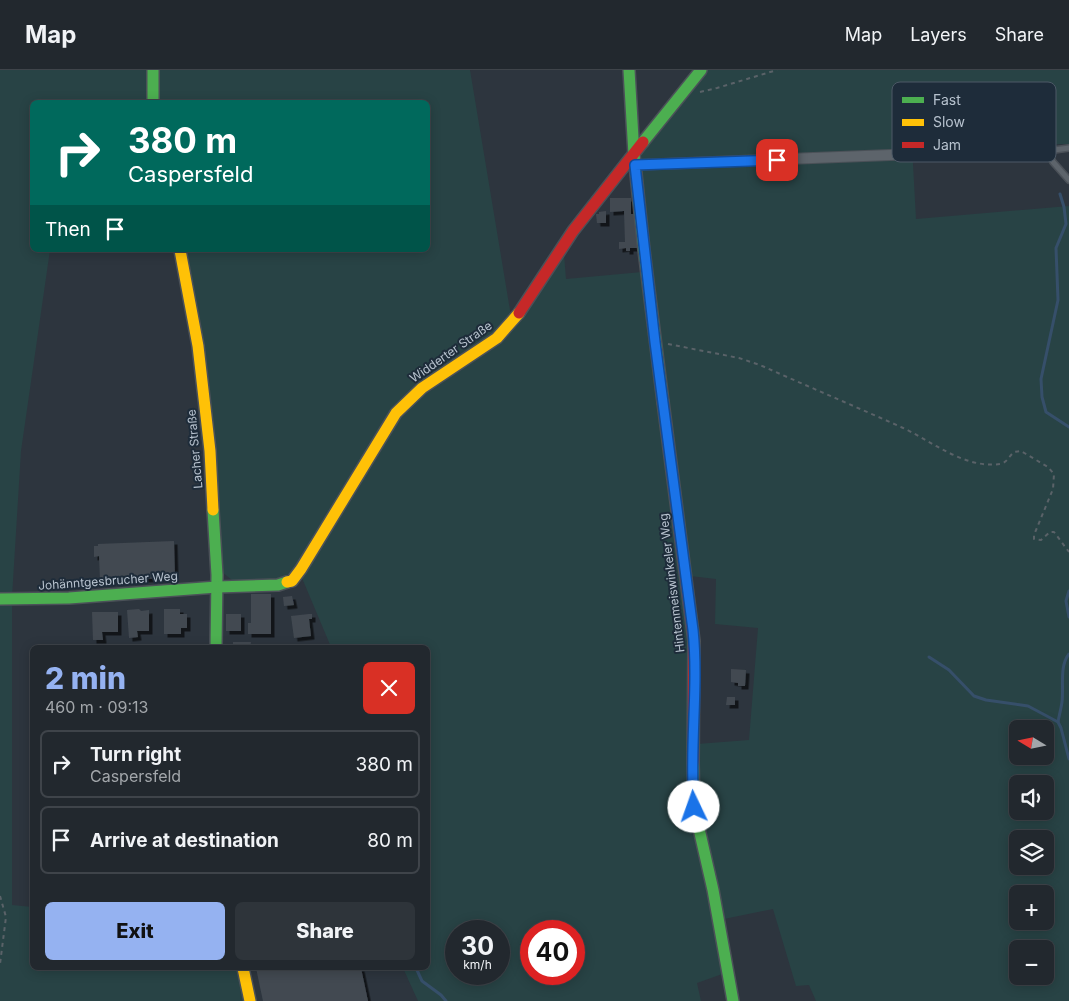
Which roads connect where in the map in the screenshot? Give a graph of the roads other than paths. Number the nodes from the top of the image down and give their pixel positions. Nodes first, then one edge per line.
1 (153, 70) edge
2 (629, 70) edge
3 (701, 70) edge
4 (153, 100) edge
5 (1069, 148) edge
6 (1056, 150) edge
7 (892, 153) edge
8 (635, 160) junction
9 (1053, 162) edge
10 (1069, 180) edge
11 (180, 252) edge
12 (217, 587) junction
13 (0, 599) edge
14 (216, 645) edge
15 (243, 970) edge
16 (250, 1001) edge
17 (734, 1001) edge

1 - 4 street
2 - 8 street, Hintenmeiswinkeler Weg
3 - 8 street, Widderter Straße
5 - 6 lane
7 - 8 street
8 - 12 street, Widderter Straße
8 - 17 street, Hintenmeiswinkeler Weg
9 - 10 lane
11 - 12 street, Lacher Straße
12 - 13 street, Johänntgesbrucher Weg
12 - 14 street, Lacher Straße
15 - 16 street

